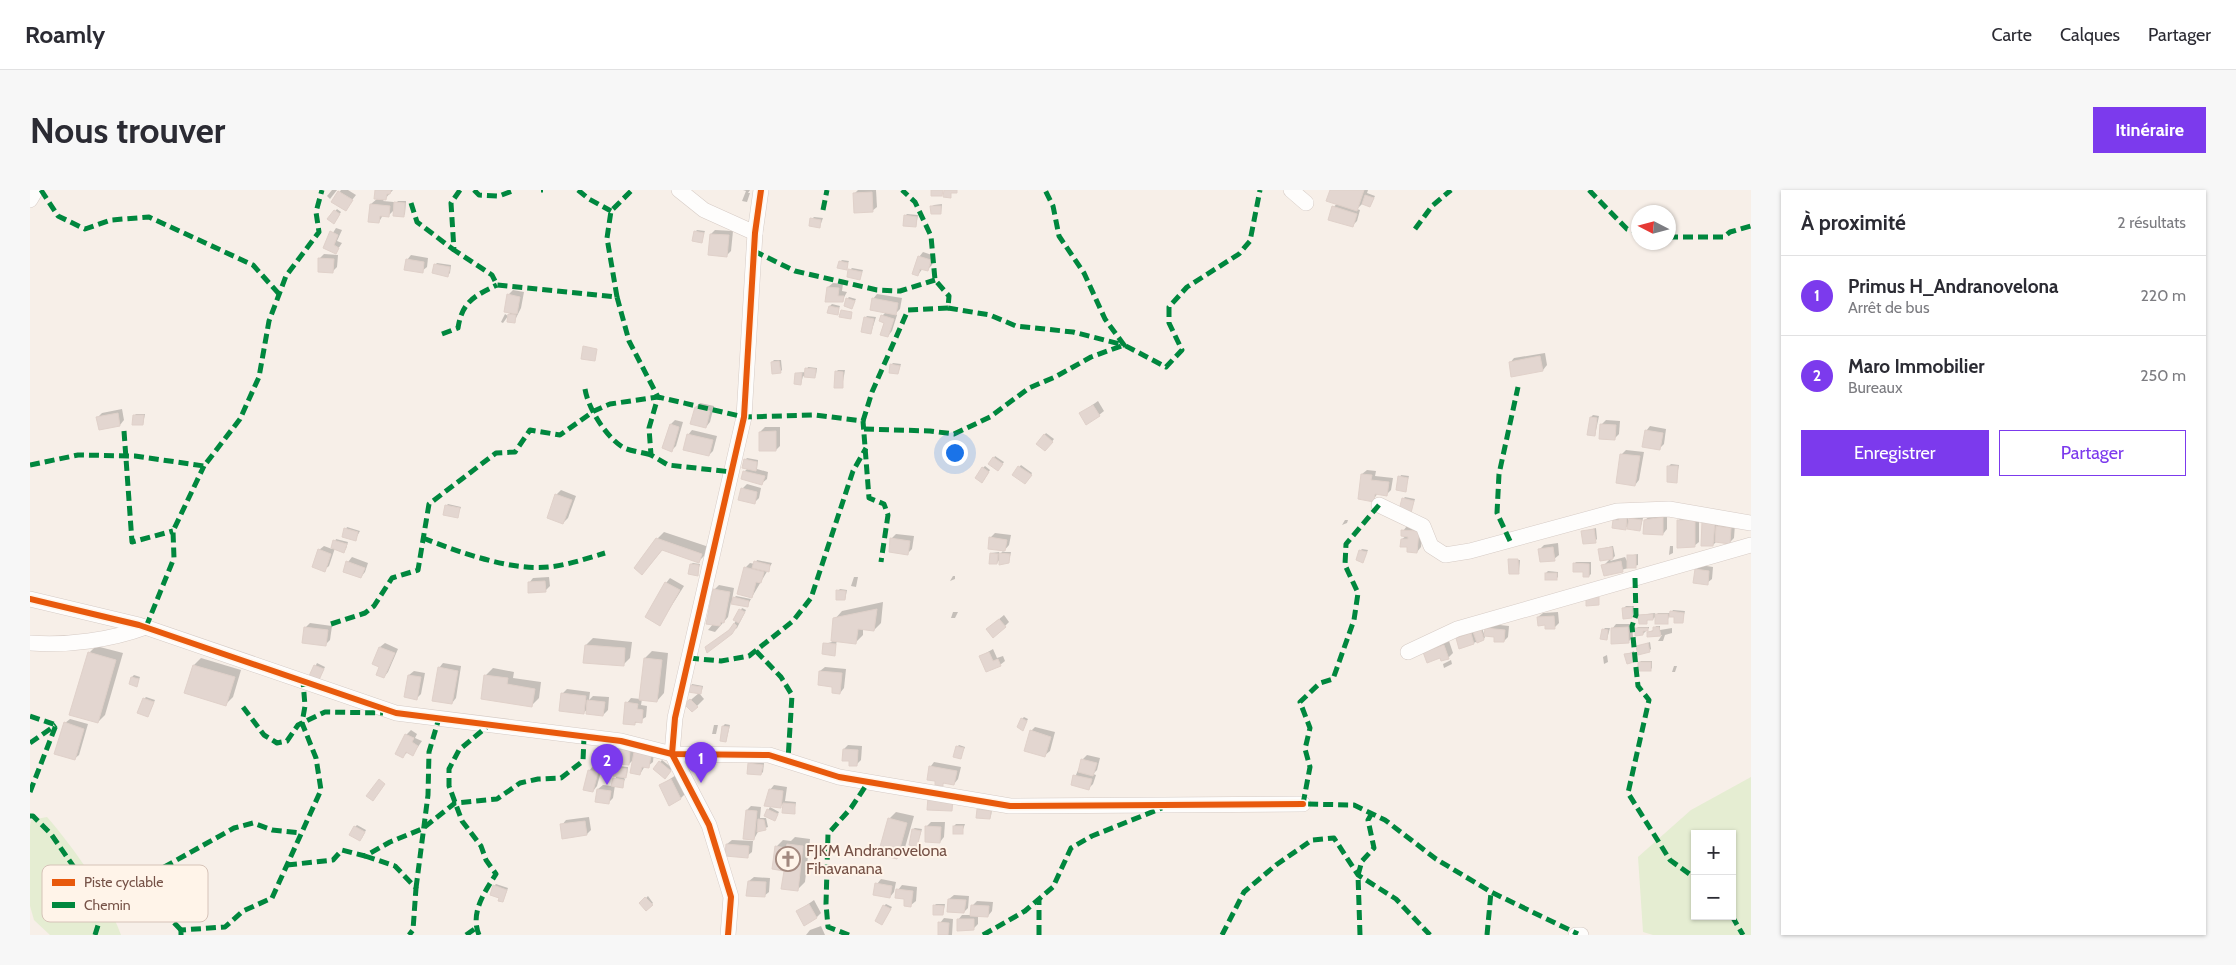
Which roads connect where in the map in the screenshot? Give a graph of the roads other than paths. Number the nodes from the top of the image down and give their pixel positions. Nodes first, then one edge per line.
1 (36, 190) edge
2 (679, 190) edge
3 (761, 190) edge
4 (1291, 190) edge
5 (30, 200) edge
6 (1306, 203) dead end
7 (755, 232) junction
8 (1379, 505) dead end
9 (1751, 523) edge
10 (1751, 545) edge
11 (30, 600) edge
12 (146, 627) junction
13 (30, 643) edge
14 (1408, 652) dead end
15 (672, 754) junction
16 (1303, 804) dead end
17 (728, 935) edge

1 - 5 street
2 - 7 street
3 - 7 street
4 - 6 street
7 - 15 street
8 - 9 street
10 - 14 street
11 - 12 street
12 - 13 street
12 - 15 street
15 - 16 street
15 - 17 street

